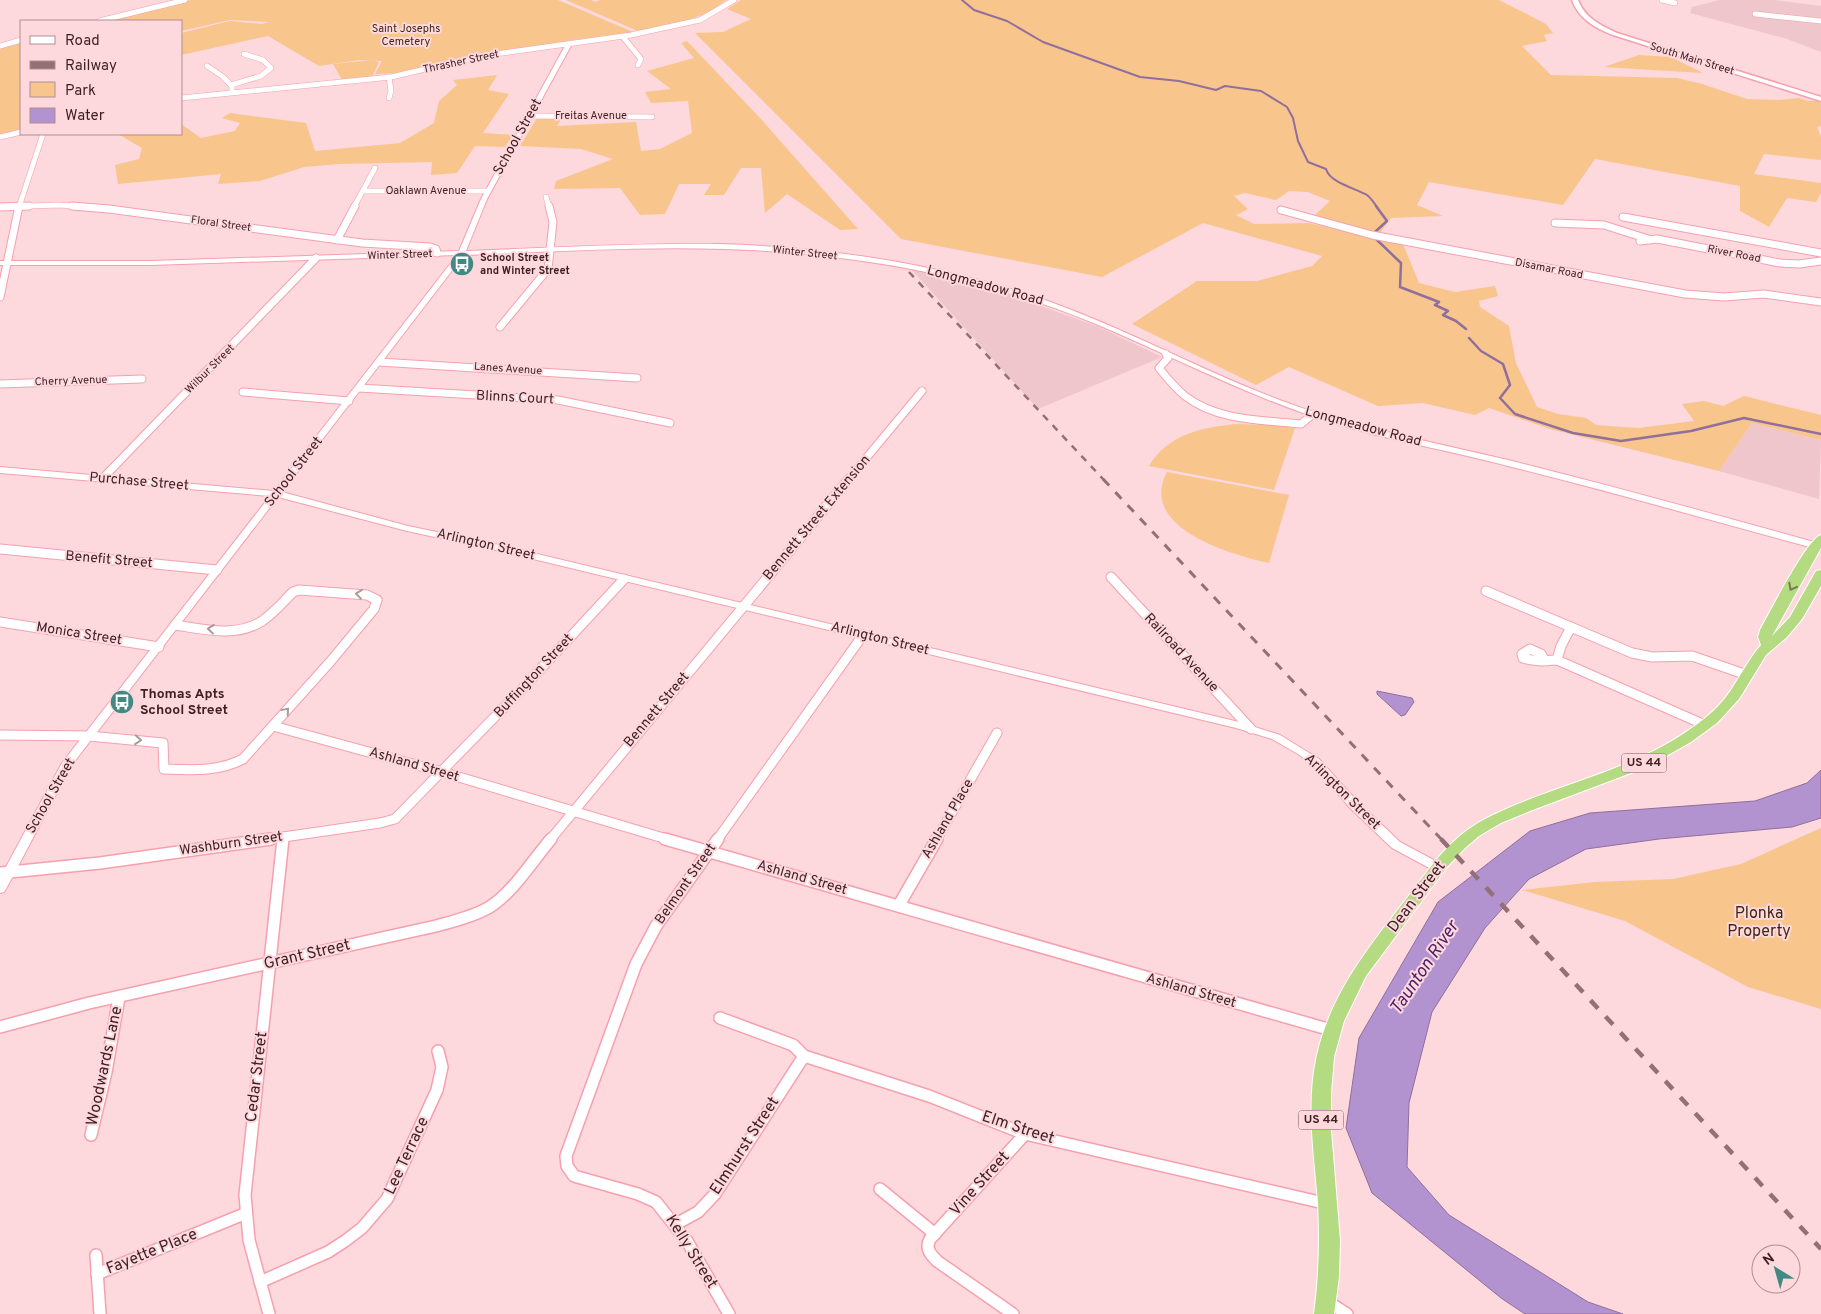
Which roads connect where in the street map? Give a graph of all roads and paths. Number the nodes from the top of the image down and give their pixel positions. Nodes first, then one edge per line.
1 (186, 0) edge
2 (734, 0) edge
3 (1576, 0) edge
4 (1662, 0) edge
5 (1675, 3) dead end
6 (1755, 14) dead end
7 (103, 20) edge
8 (1821, 21) edge
9 (623, 37) junction
10 (20, 40) edge
11 (569, 44) junction
12 (0, 46) edge
13 (244, 54) dead end
14 (638, 65) dead end
15 (208, 66) dead end
16 (389, 77) junction
17 (231, 85) junction
18 (230, 92) junction
19 (182, 98) edge
20 (389, 98) dead end
21 (1821, 99) edge
22 (530, 116) junction
23 (652, 116) dead end
24 (20, 132) edge
25 (42, 135) edge
26 (0, 137) edge
27 (375, 168) dead end
28 (488, 190) junction
29 (363, 191) junction
30 (546, 197) dead end
31 (19, 205) junction
32 (0, 206) edge
33 (1281, 210) dead end
34 (1623, 217) dead end
35 (1555, 223) dead end
36 (1648, 239) junction
37 (337, 240) junction
38 (1640, 241) dead end
39 (549, 249) junction
40 (463, 252) junction
41 (1821, 253) edge
42 (437, 254) junction
43 (316, 258) junction
44 (1821, 262) edge
45 (0, 263) edge
46 (10, 263) junction
47 (919, 269) joint
48 (0, 297) edge
49 (1821, 302) edge
50 (500, 326) dead end
51 (1166, 354) junction
52 (379, 362) junction
53 (637, 378) dead end
54 (142, 379) dead end
55 (0, 384) edge
56 (359, 388) junction
57 (922, 391) dead end
58 (244, 392) dead end
59 (350, 400) junction
60 (1313, 414) junction
61 (670, 422) dead end
62 (0, 470) edge
63 (102, 479) junction
64 (278, 494) junction
65 (1819, 544) edge
66 (0, 549) edge
67 (217, 570) junction
68 (1821, 574) edge
69 (1111, 577) dead end
70 (624, 579) junction
71 (1486, 591) dead end
72 (742, 607) junction
73 (0, 622) edge
74 (175, 625) junction
75 (1571, 627) junction
76 (863, 635) junction
77 (1767, 644) junction
78 (158, 647) junction
79 (1557, 660) junction
80 (1545, 661) dead end
81 (1748, 675) junction
82 (1705, 725) junction
83 (273, 726) junction
84 (1252, 729) junction
85 (997, 734) dead end
86 (0, 736) edge
87 (89, 736) junction
88 (442, 772) junction
89 (572, 812) junction
90 (283, 836) junction
91 (708, 852) junction
92 (1438, 868) junction
93 (4, 873) edge
94 (0, 889) edge
95 (899, 905) junction
96 (270, 963) junction
97 (119, 996) junction
98 (720, 1018) dead end
99 (0, 1028) edge
100 (1331, 1030) junction
101 (438, 1051) dead end
102 (804, 1056) junction
103 (1025, 1134) junction
104 (91, 1135) dead end
105 (566, 1163) joint
106 (880, 1188) dead end
107 (1328, 1204) junction
108 (244, 1214) junction
109 (676, 1224) junction
110 (935, 1234) junction
111 (96, 1255) dead end
112 (97, 1274) junction
113 (260, 1282) junction
114 (1326, 1308) edge
115 (100, 1314) edge
116 (269, 1314) edge
117 (729, 1314) edge
118 (1013, 1314) edge
119 (1347, 1314) edge

1 - 7 street
2 - 9 street, Thrasher Street
3 - 21 main road, South Main Street
4 - 5 street
6 - 8 street
9 - 11 street, Thrasher Street
9 - 14 street
10 - 12 street
11 - 16 street, Thrasher Street
11 - 22 street, School Street
13 - 17 street
15 - 17 street
16 - 18 street, Thrasher Street
16 - 20 street
17 - 18 street
18 - 19 street, Thrasher Street
22 - 23 street, Freitas Avenue
22 - 28 street, School Street
24 - 26 street
25 - 31 street
27 - 29 street
28 - 29 street, Oaklawn Avenue
28 - 40 street, School Street
29 - 37 street
30 - 39 street
31 - 32 street, Floral Street
31 - 37 street, Floral Street
31 - 46 street
33 - 49 street, Disamar Road
34 - 41 street
35 - 36 street, River Road
36 - 38 street, River Road
36 - 44 street, River Road
37 - 42 street, Floral Street
39 - 40 street, Winter Street
39 - 47 street, Winter Street
39 - 50 street
40 - 42 street, Winter Street
40 - 52 street, School Street
42 - 43 street, Winter Street
43 - 46 street, Winter Street
43 - 63 street, Wilbur Street
45 - 46 street, Winter Street
46 - 48 street
47 - 51 street, Longmeadow Road
51 - 60 street, Longmeadow Road
51 - 60 street
52 - 53 street, Lanes Avenue
52 - 56 street, School Street
54 - 55 street, Cherry Avenue
56 - 59 street, School Street
56 - 61 street, Blinns Court
57 - 72 street, Bennett Street Extension
58 - 59 street
59 - 64 street, School Street
60 - 65 street, Longmeadow Road
62 - 63 street, Purchase Street
63 - 64 street, Purchase Street
64 - 67 street, School Street
64 - 70 street, Arlington Street
65 -> 77 highway, Dean Street / US 44
66 - 67 street, Benefit Street
67 - 74 street, School Street
68 - 77 highway, Dean Street / US 44
69 - 84 street, Railroad Avenue
70 - 72 street, Arlington Street
70 - 88 street, Buffington Street
71 - 75 street
72 - 76 street, Arlington Street
72 - 89 street, Bennett Street
73 - 78 street, Monica Street
74 - 78 street, School Street
83 -> 74 street
75 - 79 street
75 - 81 street
76 - 84 street, Arlington Street
76 - 91 street, Belmont Street
77 - 81 highway, Dean Street / US 44
78 - 87 street, School Street
79 - 80 street
79 - 82 street
81 - 82 highway, Dean Street / US 44
82 - 92 highway, Dean Street / US 44
87 -> 83 street
83 - 88 street, Ashland Street
84 - 92 street, Arlington Street
85 - 95 street, Ashland Place
86 - 87 street
87 - 93 street, School Street
88 - 89 street, Ashland Street
88 - 90 street, Washburn Street
89 - 91 street, Ashland Street
89 - 96 street, Grant Street
90 - 93 street, Washburn Street
90 - 96 street, Cedar Street
91 - 95 street, Ashland Street
91 - 105 street, Belmont Street
92 - 100 highway, Dean Street / US 44
93 - 94 street, School Street
95 - 100 street, Ashland Street
96 - 97 street, Grant Street
96 - 108 street, Cedar Street
97 - 99 street, Grant Street
97 - 104 street, Woodwards Lane
98 - 102 street, Elm Street
100 - 107 highway, Dean Street / US 44
101 - 113 street, Lee Terrace
102 - 103 street, Elm Street
102 - 109 street, Elmhurst Street
103 - 107 street, Elm Street
103 - 110 street, Vine Street
105 - 109 street, Kelly Street
106 - 110 street
107 - 114 highway, Dean Street / US 44
108 - 112 street, Fayette Place
108 - 113 street, Cedar Street
109 - 117 street, Kelly Street
110 - 118 street
111 - 112 street
112 - 115 street, Fayette Place
113 - 116 street, Cedar Street
114 - 119 street

